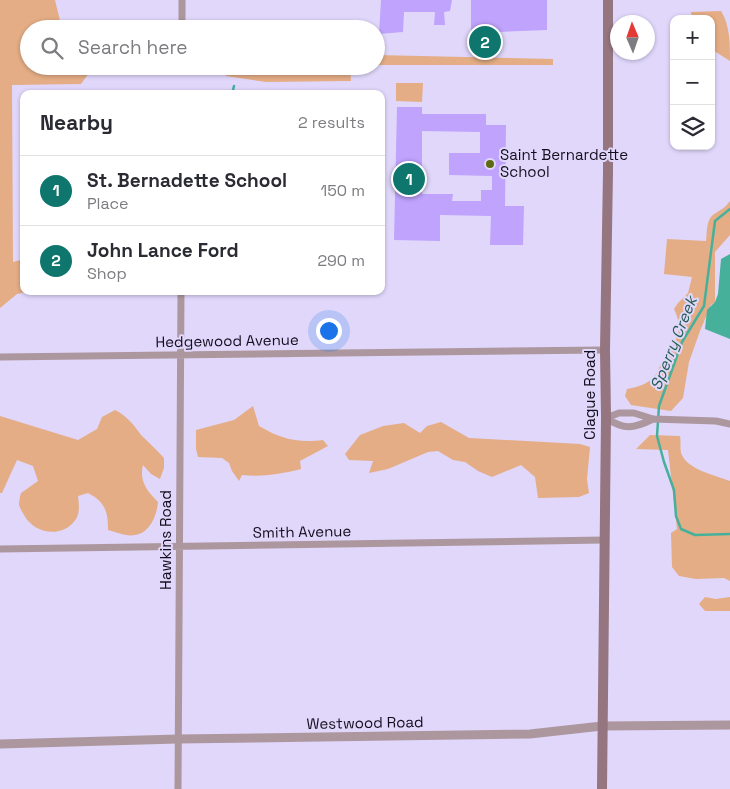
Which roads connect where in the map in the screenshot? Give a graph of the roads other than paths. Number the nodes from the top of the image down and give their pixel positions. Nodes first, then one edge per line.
1 (182, 0) edge
2 (608, 0) edge
3 (182, 20) edge
4 (181, 295) edge
5 (604, 350) junction
6 (180, 356) junction
7 (0, 357) edge
8 (606, 418) junction
9 (653, 419) junction
10 (730, 424) edge
11 (604, 540) junction
12 (180, 548) junction
13 (0, 549) edge
14 (730, 725) edge
15 (602, 726) junction
16 (178, 739) junction
17 (0, 744) edge
18 (178, 789) edge
19 (602, 789) edge

1 - 3 street
2 - 5 main road, Clague Road
4 - 6 street, Hawkins Road
5 - 6 street, Hedgewood Avenue
5 - 8 main road, Clague Road
6 - 7 street, Hedgewood Avenue
6 - 12 street, Hawkins Road
8 - 9 street
8 - 9 street
8 - 11 main road, Clague Road
9 - 10 street
11 - 12 street, Smith Avenue
11 - 15 main road, Clague Road
12 - 13 street, Smith Avenue
12 - 16 street, Hawkins Road
14 - 15 street, Westwood Road
15 - 16 street, Westwood Road
15 - 19 main road, Clague Road
16 - 17 street, Westwood Road
16 - 18 street, Hawkins Road

